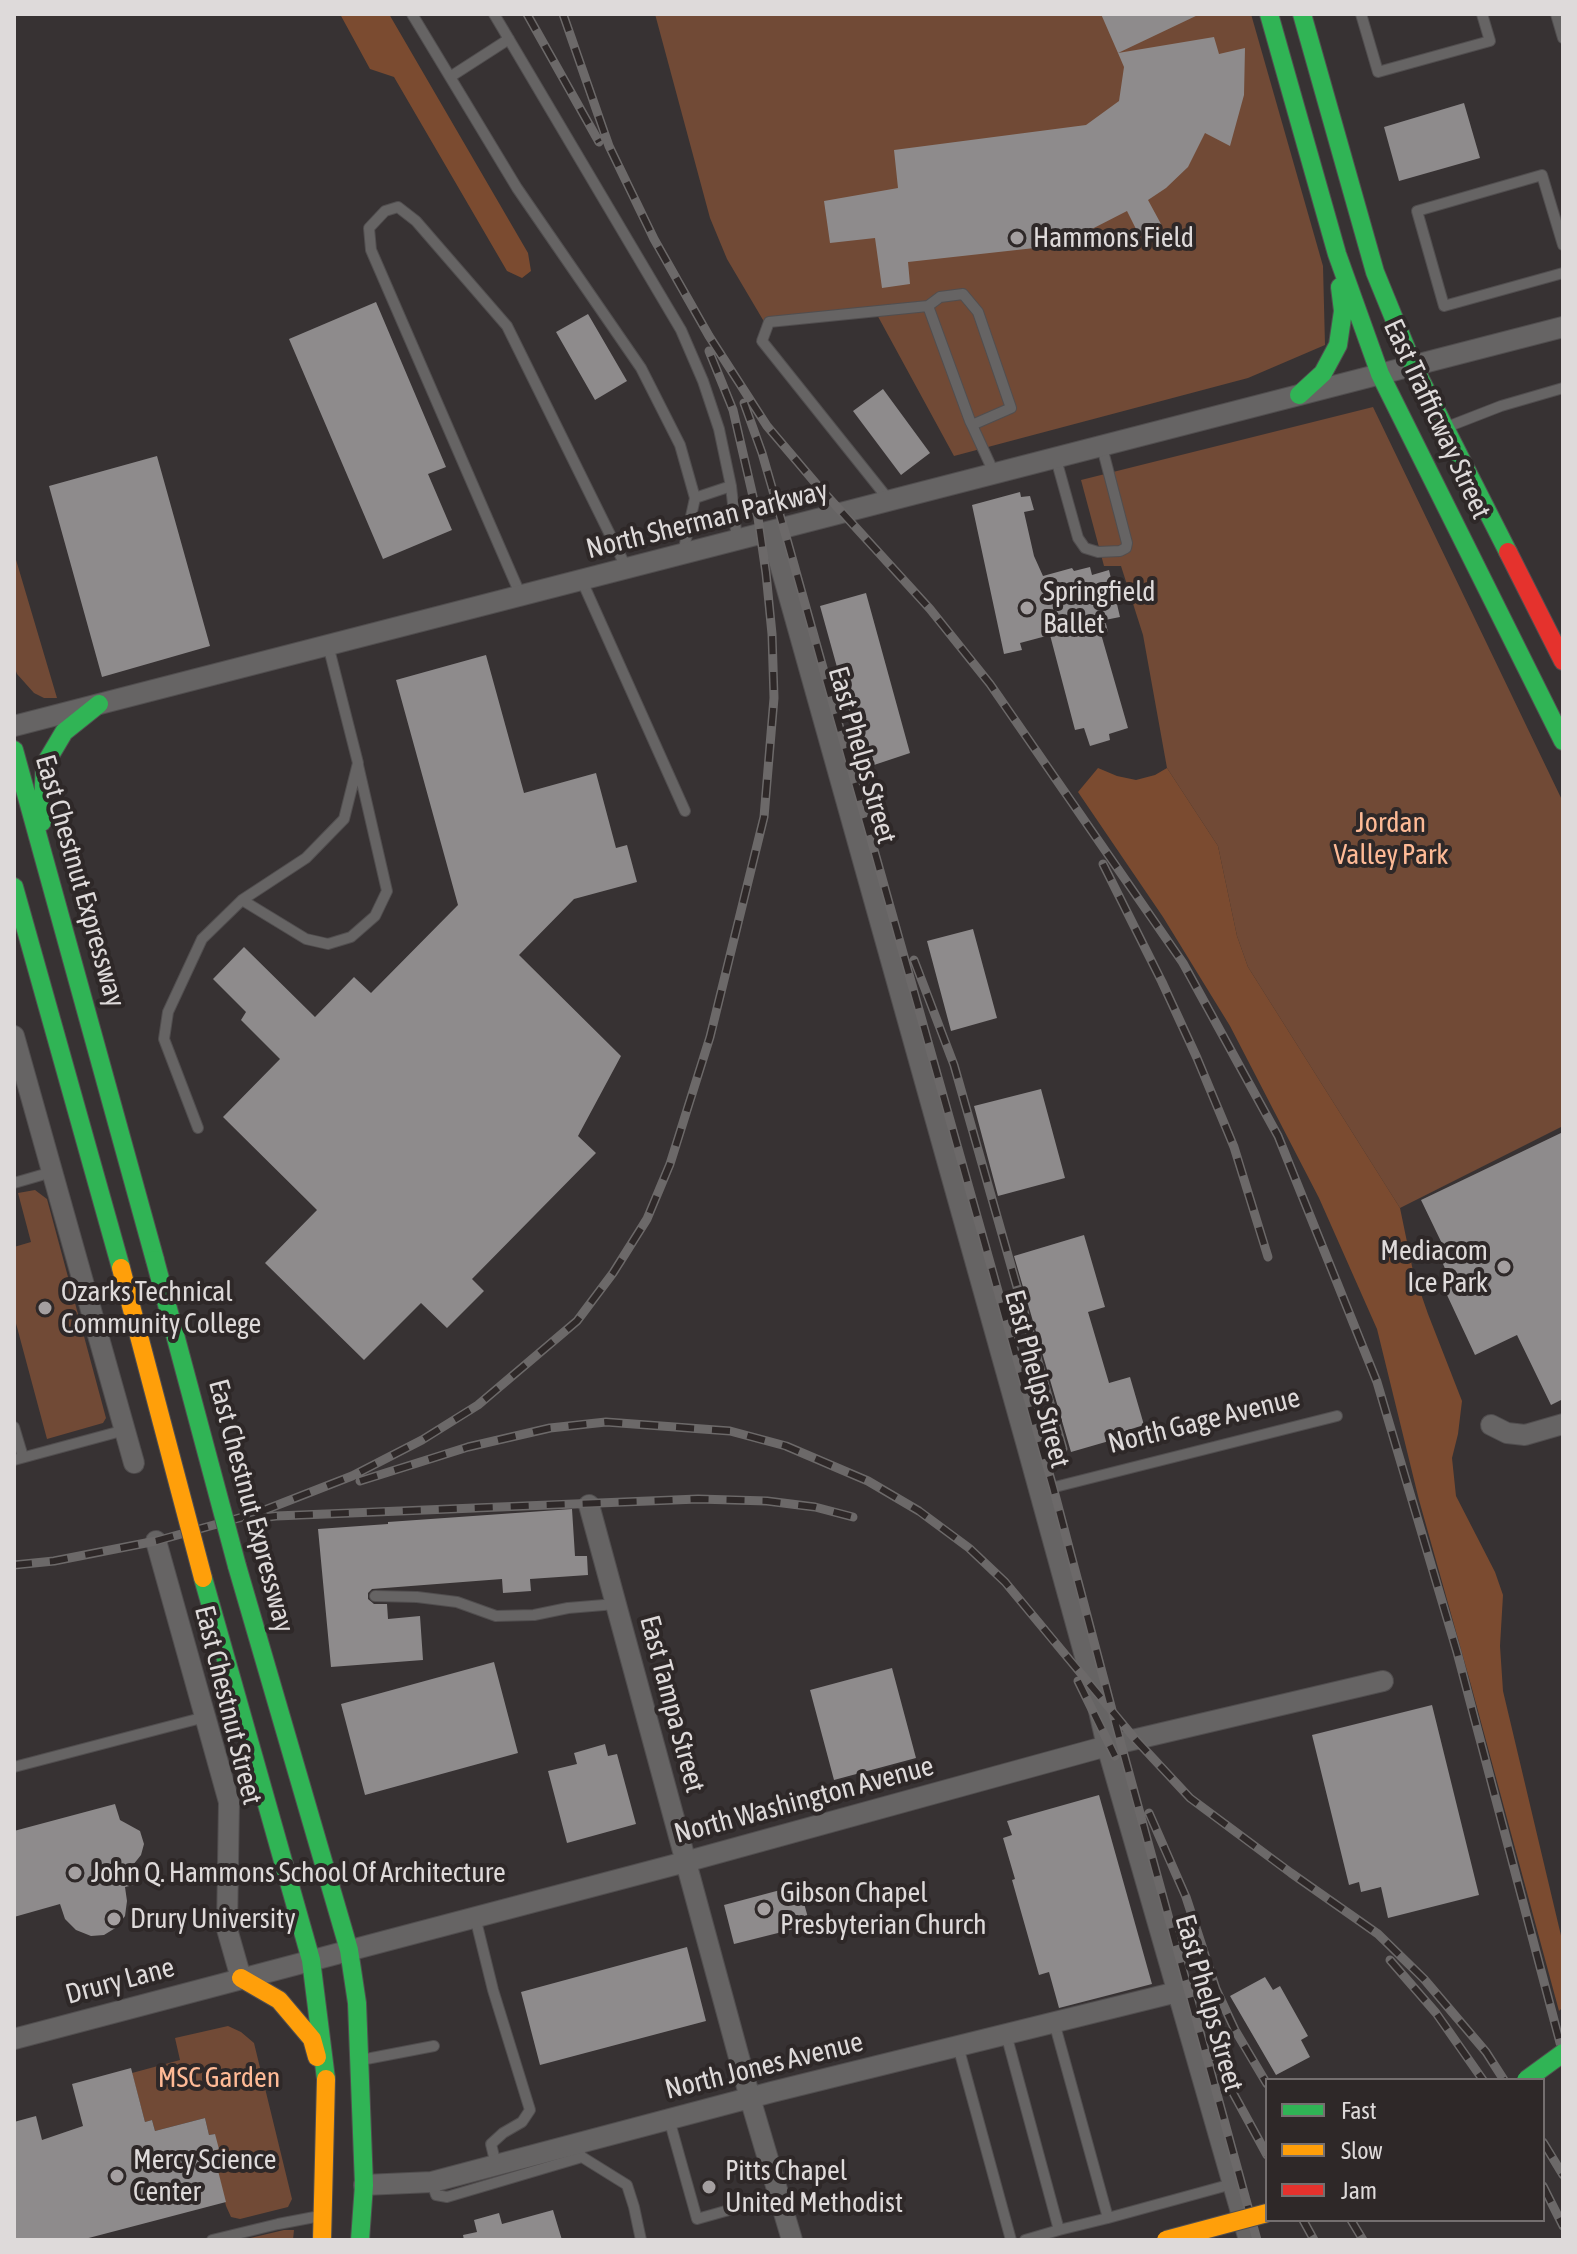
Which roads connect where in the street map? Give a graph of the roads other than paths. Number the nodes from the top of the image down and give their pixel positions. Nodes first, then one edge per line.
1 (412, 14) edge
2 (494, 14) edge
3 (1269, 14) edge
4 (1302, 14) edge
5 (1361, 14) edge
6 (1482, 14) edge
7 (1556, 14) edge
8 (1563, 38) edge
9 (509, 39) junction
10 (450, 77) junction
11 (1563, 245) edge
12 (1337, 254) junction
13 (1563, 273) edge
14 (928, 306) junction
15 (1563, 327) edge
16 (1413, 365) junction
17 (1380, 374) junction
18 (1563, 388) edge
19 (1299, 395) junction
20 (972, 425) junction
21 (1445, 428) junction
22 (1102, 447) junction
23 (1056, 459) junction
24 (995, 475) junction
25 (731, 486) junction
26 (695, 498) junction
27 (890, 502) junction
28 (771, 532) junction
29 (738, 541) junction
30 (683, 555) junction
31 (627, 569) junction
32 (582, 581) junction
33 (521, 596) junction
34 (328, 645) junction
35 (1563, 661) edge
36 (99, 704) junction
37 (14, 726) edge
38 (1563, 741) edge
39 (14, 750) edge
40 (358, 763) junction
41 (685, 811) dead end
42 (41, 844) junction
43 (14, 887) edge
44 (242, 900) junction
45 (15, 1042) edge
46 (198, 1128) dead end
47 (52, 1172) junction
48 (14, 1183) edge
49 (1337, 1416) dead end
50 (1563, 1424) edge
51 (1491, 1425) dead end
52 (14, 1427) edge
53 (125, 1430) junction
54 (18, 1459) edge
55 (134, 1463) dead end
56 (1039, 1491) junction
57 (589, 1505) dead end
58 (156, 1541) dead end
59 (375, 1596) dead end
60 (616, 1604) junction
61 (1383, 1681) dead end
62 (205, 1717) junction
63 (1107, 1746) junction
64 (14, 1767) edge
65 (685, 1862) junction
66 (475, 1917) junction
67 (349, 1950) junction
68 (311, 1960) junction
69 (241, 1978) junction
70 (1177, 1992) junction
71 (1054, 2022) junction
72 (1006, 2034) junction
73 (14, 2039) edge
74 (434, 2046) dead end
75 (958, 2046) junction
76 (1563, 2053) edge
77 (359, 2061) junction
78 (1529, 2078) edge
79 (327, 2087) junction
80 (750, 2098) junction
81 (669, 2119) junction
82 (579, 2150) junction
83 (496, 2165) junction
84 (432, 2182) junction
85 (1232, 2184) junction
86 (364, 2185) junction
87 (779, 2196) junction
88 (1265, 2214) edge
89 (323, 2216) junction
90 (1108, 2218) junction
91 (1059, 2230) junction
92 (212, 2240) edge
93 (322, 2240) edge
94 (360, 2240) edge
95 (641, 2240) edge
96 (792, 2240) edge
97 (1011, 2240) edge
98 (1025, 2240) edge
99 (1166, 2240) edge
100 (1249, 2240) edge

1 - 10 lane
2 - 9 lane
3 - 12 main road, East Trafficway Street
4 - 16 main road, East Trafficway Street
5 - 6 lane
7 - 8 lane
9 - 10 lane
9 - 25 lane
10 - 26 lane
11 - 13 lane
12 - 17 main road, East Trafficway Street
12 - 19 main road
14 - 20 lane
14 - 20 lane
14 - 27 lane
15 - 16 street, North Sherman Parkway
16 - 17 street, North Sherman Parkway
16 - 21 main road, East Trafficway Street
17 - 19 street, North Sherman Parkway
17 - 38 main road, East Trafficway Street
18 - 21 lane
19 - 22 street, North Sherman Parkway
20 - 24 lane
21 - 35 main road, East Trafficway Street
22 - 23 street, North Sherman Parkway
22 - 23 lane
23 - 24 street, North Sherman Parkway
24 - 27 street, North Sherman Parkway
25 - 26 lane
25 - 29 lane
26 - 30 lane
27 - 28 street, North Sherman Parkway
28 - 29 street, North Sherman Parkway
28 - 56 street, East Phelps Street
29 - 30 street, North Sherman Parkway
30 - 31 street, North Sherman Parkway
31 - 32 street, North Sherman Parkway
31 - 33 lane
32 - 33 street, North Sherman Parkway
32 - 41 lane
33 - 34 street, North Sherman Parkway
34 - 36 street, North Sherman Parkway
34 - 40 lane
36 - 37 street, North Sherman Parkway
36 - 42 main road
39 - 42 main road, East Chestnut Expressway
40 - 44 lane
40 - 44 lane
42 - 67 main road, East Chestnut Expressway, bridge
43 - 68 main road, bridge
44 - 46 lane
45 - 47 street
47 - 48 lane
47 - 53 street
49 - 56 lane, North Gage Avenue
50 - 51 street
52 - 54 lane
53 - 54 lane
53 - 55 street
56 - 63 street, East Phelps Street
57 - 60 street, East Tampa Street
58 - 62 street, East Chestnut Street
59 - 60 lane
60 - 65 street, East Tampa Street
61 - 63 street, North Washington Avenue
62 - 64 lane
62 - 69 street, East Chestnut Street
63 - 65 street, North Washington Avenue
63 - 70 street, East Phelps Street
65 - 66 street, North Washington Avenue
65 - 80 street, East Tampa Street
66 - 67 street, North Washington Avenue
66 - 83 lane
67 - 68 street, North Washington Avenue
67 - 77 main road, East Chestnut Expressway
68 - 69 street, North Washington Avenue
68 - 79 main road
69 - 73 street, Drury Lane
69 - 79 main road
70 - 71 street, North Jones Avenue
70 - 85 street, East Phelps Street
71 - 72 street, North Jones Avenue
71 - 90 lane
72 - 75 street, North Jones Avenue
72 - 91 lane
74 - 77 lane
75 - 80 street, North Jones Avenue
75 - 97 lane
76 - 78 main road, bridge
77 - 86 main road, East Chestnut Expressway
79 - 89 main road
80 - 81 street, North Jones Avenue
80 - 87 street, East Tampa Street
81 - 82 street, North Jones Avenue
81 - 87 lane
82 - 83 street, North Jones Avenue
82 - 84 lane
82 - 95 lane
83 - 84 street, North Jones Avenue
84 - 86 street, North Jones Avenue
85 - 90 lane
85 - 100 street, East Phelps Street
86 - 94 main road, East Chestnut Expressway
87 - 96 street, East Tampa Street
88 - 99 main road, bridge
89 - 92 lane
89 - 93 main road
90 - 91 lane
91 - 98 lane

